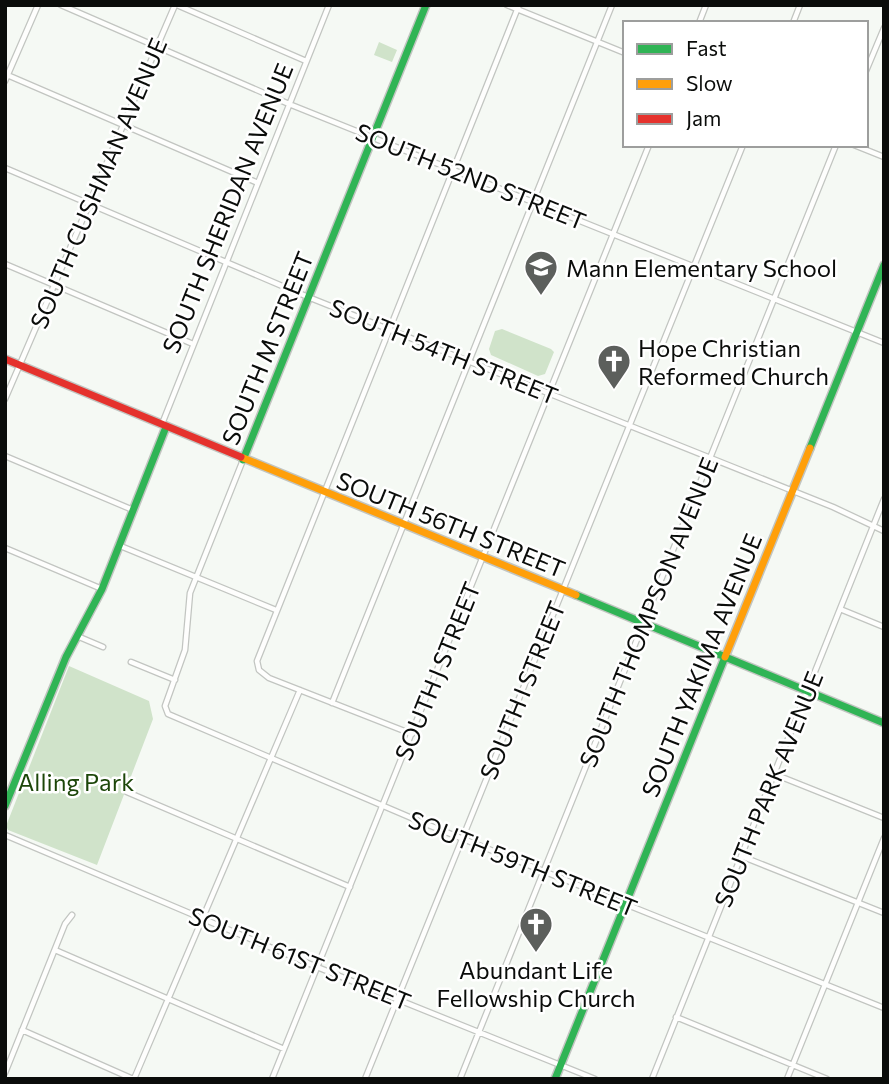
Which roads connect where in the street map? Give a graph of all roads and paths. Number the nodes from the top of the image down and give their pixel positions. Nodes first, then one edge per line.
1 (38, 5) edge
2 (61, 5) edge
3 (176, 5) edge
4 (329, 5) edge
5 (426, 5) edge
6 (506, 5) edge
7 (612, 5) edge
8 (518, 7) edge
9 (884, 28) edge
10 (597, 42) junction
11 (157, 47) junction
12 (623, 52) edge
13 (306, 61) junction
14 (868, 66) edge
15 (7, 74) edge
16 (5, 81) edge
17 (289, 104) junction
18 (123, 124) junction
19 (372, 137) junction
20 (648, 147) edge
21 (742, 147) edge
22 (835, 147) edge
23 (859, 147) edge
24 (884, 157) edge
25 (5, 168) edge
26 (453, 169) junction
27 (258, 183) junction
28 (533, 201) junction
29 (89, 204) junction
30 (613, 233) junction
31 (226, 263) junction
32 (5, 264) edge
33 (884, 265) edge
34 (694, 266) junction
35 (54, 285) junction
36 (308, 296) junction
37 (775, 299) junction
38 (389, 329) junction
39 (856, 332) junction
40 (884, 343) edge
41 (193, 344) junction
42 (5, 359) edge
43 (469, 361) junction
44 (20, 365) junction
45 (549, 393) junction
46 (5, 399) edge
47 (164, 426) junction
48 (629, 426) junction
49 (5, 456) edge
50 (710, 459) junction
51 (243, 460) junction
52 (792, 492) junction
53 (324, 493) junction
54 (884, 499) edge
55 (133, 510) junction
56 (403, 526) junction
57 (873, 527) junction
58 (884, 531) edge
59 (118, 545) junction
60 (5, 548) edge
61 (483, 558) junction
62 (195, 578) junction
63 (102, 589) junction
64 (562, 590) junction
65 (840, 609) junction
66 (276, 610) junction
67 (644, 624) junction
68 (884, 627) edge
69 (77, 636) junction
70 (103, 647) dead end
71 (725, 657) junction
72 (131, 662) dead end
73 (175, 680) junction
74 (300, 690) junction
75 (807, 691) junction
76 (332, 703) junction
77 (166, 711) joint
78 (884, 723) edge
79 (412, 734) junction
80 (272, 758) junction
81 (774, 775) junction
82 (127, 792) dead end
83 (5, 806) edge
84 (382, 806) junction
85 (884, 818) edge
86 (5, 835) edge
87 (237, 838) junction
88 (462, 838) junction
89 (884, 838) edge
90 (741, 856) junction
91 (543, 871) junction
92 (350, 887) junction
93 (858, 902) junction
94 (626, 904) junction
95 (884, 913) edge
96 (72, 915) dead end
97 (203, 918) junction
98 (708, 938) junction
99 (55, 950) junction
100 (317, 967) junction
101 (825, 984) junction
102 (168, 999) junction
103 (397, 999) junction
104 (884, 1008) edge
105 (676, 1017) junction
106 (22, 1030) junction
107 (479, 1032) junction
108 (284, 1049) junction
109 (561, 1064) junction
110 (793, 1065) junction
111 (5, 1073) edge
112 (134, 1079) edge
113 (272, 1079) edge
114 (365, 1079) edge
115 (460, 1079) edge
116 (555, 1079) edge
117 (595, 1079) edge
118 (652, 1079) edge
119 (787, 1079) edge
120 (827, 1079) edge

1 - 15 street
2 - 11 street, SOUTH 52ND STREET
3 - 11 street, SOUTH CUSHMAN AVENUE
3 - 13 street
4 - 13 street, SOUTH SHERIDAN AVENUE
5 - 19 main road, SOUTH M STREET
6 - 8 street
7 - 10 street
8 - 10 street
8 - 26 street
9 - 14 street
10 - 12 street
10 - 28 street
11 - 17 street, SOUTH 52ND STREET
11 - 18 street, SOUTH CUSHMAN AVENUE
13 - 17 street, SOUTH SHERIDAN AVENUE
15 - 16 street
15 - 18 street
17 - 19 street, SOUTH 52ND STREET
17 - 27 street, SOUTH SHERIDAN AVENUE
18 - 27 street
18 - 29 street, SOUTH CUSHMAN AVENUE
19 - 26 street, SOUTH 52ND STREET
19 - 36 main road, SOUTH M STREET
20 - 30 street, SOUTH J STREET
21 - 34 street, SOUTH I STREET
22 - 37 street, SOUTH THOMPSON AVENUE
23 - 24 street
25 - 29 street, SOUTH 54TH STREET
26 - 28 street, SOUTH 52ND STREET
26 - 38 street
27 - 31 street, SOUTH SHERIDAN AVENUE
28 - 30 street, SOUTH 52ND STREET
28 - 43 street
29 - 31 street, SOUTH 54TH STREET
29 - 35 street, SOUTH CUSHMAN AVENUE
30 - 34 street, SOUTH 52ND STREET
30 - 45 street, SOUTH J STREET
31 - 36 street, SOUTH 54TH STREET
31 - 41 street, SOUTH SHERIDAN AVENUE
32 - 35 street
33 - 39 main road, SOUTH YAKIMA AVENUE
34 - 37 street, SOUTH 52ND STREET
34 - 48 street, SOUTH I STREET
35 - 41 street
35 - 44 street, SOUTH CUSHMAN AVENUE
36 - 38 street, SOUTH 54TH STREET
36 - 51 main road, SOUTH M STREET
37 - 39 street, SOUTH 52ND STREET
37 - 50 street, SOUTH THOMPSON AVENUE
38 - 43 street, SOUTH 54TH STREET
38 - 53 street
39 - 40 street, SOUTH 52ND STREET
39 - 52 main road, SOUTH YAKIMA AVENUE
41 - 47 street, SOUTH SHERIDAN AVENUE
42 - 44 main road, SOUTH 56TH STREET
43 - 45 street, SOUTH 54TH STREET
43 - 56 street
44 - 46 street, SOUTH CUSHMAN AVENUE
44 - 47 main road, SOUTH 56TH STREET
45 - 48 street, SOUTH 54TH STREET
45 - 61 street, SOUTH J STREET
47 - 51 main road, SOUTH 56TH STREET
47 - 55 main road, SOUTH SHERIDAN AVENUE
48 - 50 street, SOUTH 54TH STREET
48 - 64 street, SOUTH I STREET
49 - 55 street
50 - 52 street, SOUTH 54TH STREET
50 - 67 street, SOUTH THOMPSON AVENUE
51 - 53 main road, SOUTH 56TH STREET
51 - 62 street, SOUTH M STREET
52 - 57 street, SOUTH 54TH STREET
52 - 71 main road, SOUTH YAKIMA AVENUE
53 - 56 main road, SOUTH 56TH STREET
53 - 66 street
54 - 57 street, SOUTH PARK AVENUE
55 - 59 main road, SOUTH SHERIDAN AVENUE
56 - 61 main road, SOUTH 56TH STREET
56 - 76 street
57 - 58 street, SOUTH 54TH STREET
57 - 65 street, SOUTH PARK AVENUE
59 - 62 street
59 - 63 main road, SOUTH SHERIDAN AVENUE
60 - 63 street
61 - 64 main road, SOUTH 56TH STREET
61 - 79 street, SOUTH J STREET
62 - 66 street
62 - 73 street, SOUTH M STREET
63 - 69 main road, SOUTH SHERIDAN AVENUE
64 - 67 main road, SOUTH 56TH STREET
64 - 88 street, SOUTH I STREET
65 - 68 street
65 - 75 street, SOUTH PARK AVENUE
66 - 74 street
67 - 71 main road, SOUTH 56TH STREET
67 - 91 street, SOUTH THOMPSON AVENUE
69 - 70 street
69 - 83 main road, SOUTH SHERIDAN AVENUE
71 - 75 main road, SOUTH 56TH STREET
71 - 94 main road, SOUTH YAKIMA AVENUE
72 - 73 street
73 - 77 street, SOUTH M STREET
74 - 76 street
74 - 80 street
75 - 78 main road, SOUTH 56TH STREET
75 - 81 street, SOUTH PARK AVENUE
76 - 79 street
77 - 80 street, SOUTH 59TH STREET
79 - 84 street, SOUTH J STREET
80 - 84 street, SOUTH 59TH STREET
80 - 87 street
81 - 85 street
81 - 90 street, SOUTH PARK AVENUE
82 - 87 street
84 - 88 street, SOUTH 59TH STREET
84 - 92 street, SOUTH J STREET
86 - 97 street, SOUTH 61ST STREET
87 - 92 street
87 - 97 street
88 - 91 street, SOUTH 59TH STREET
88 - 103 street, SOUTH I STREET
89 - 93 street
90 - 93 street
90 - 98 street, SOUTH PARK AVENUE
91 - 94 street, SOUTH 59TH STREET
91 - 107 street, SOUTH THOMPSON AVENUE
92 - 100 street, SOUTH J STREET
93 - 95 street
93 - 101 street
94 - 98 street, SOUTH 59TH STREET
94 - 109 main road, SOUTH YAKIMA AVENUE
96 - 99 street
97 - 100 street, SOUTH 61ST STREET
97 - 102 street
98 - 101 street, SOUTH 59TH STREET
98 - 105 street, SOUTH PARK AVENUE
99 - 102 street
99 - 106 street
100 - 103 street, SOUTH 61ST STREET
100 - 108 street, SOUTH J STREET
101 - 104 street, SOUTH 59TH STREET
101 - 110 street
102 - 108 street
102 - 112 street
103 - 107 street, SOUTH 61ST STREET
103 - 114 street, SOUTH I STREET
105 - 110 street
105 - 118 street, SOUTH PARK AVENUE
106 - 111 street
106 - 112 street
107 - 109 street, SOUTH 61ST STREET
107 - 115 street, SOUTH THOMPSON AVENUE
108 - 113 street, SOUTH J STREET
109 - 116 main road, SOUTH YAKIMA AVENUE
109 - 117 street, SOUTH 61ST STREET
110 - 119 street
110 - 120 street

